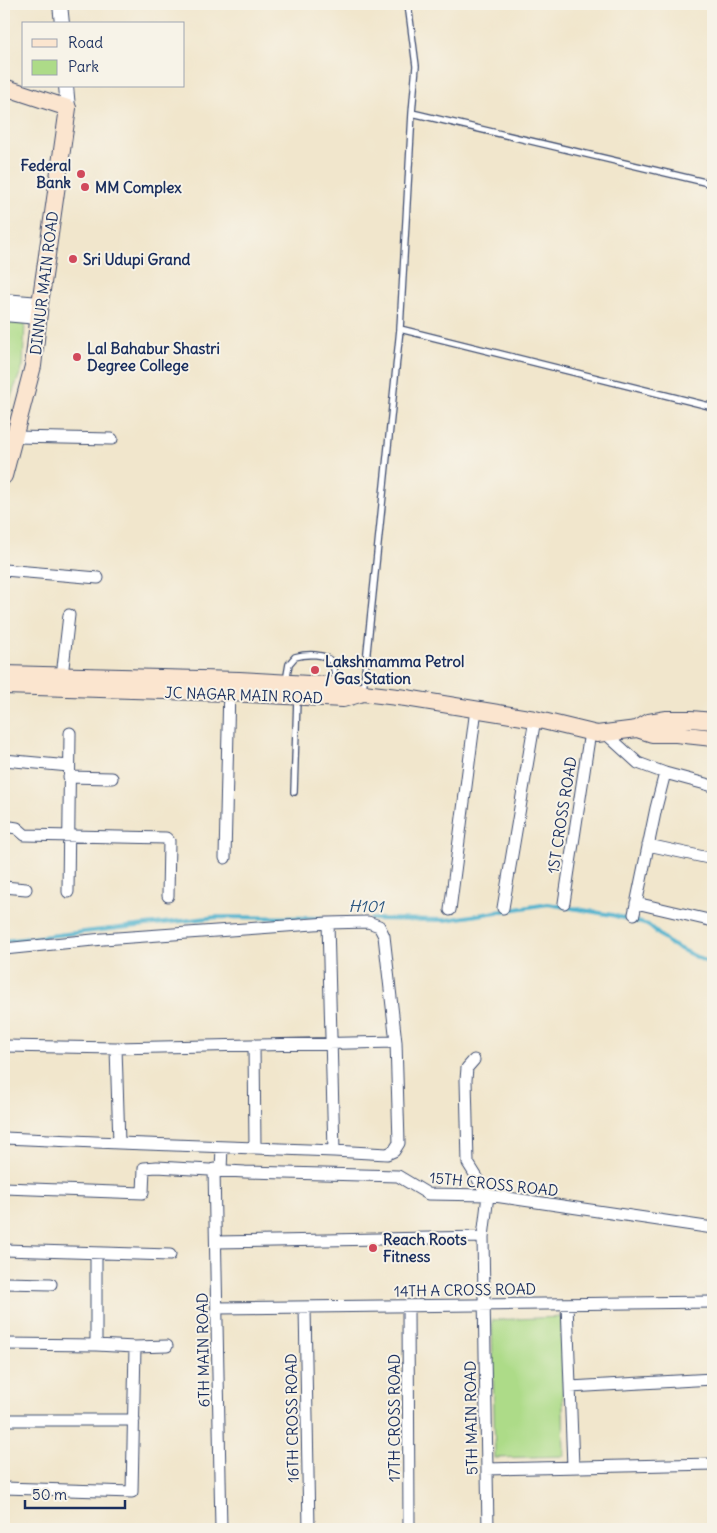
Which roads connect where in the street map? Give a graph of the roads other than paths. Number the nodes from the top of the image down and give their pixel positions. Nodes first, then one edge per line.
1 (60, 4) edge
2 (408, 4) edge
3 (62, 22) edge
4 (4, 87) edge
5 (66, 88) edge
6 (68, 108) junction
7 (412, 113) junction
8 (713, 184) edge
9 (4, 301) edge
10 (39, 310) junction
11 (4, 314) edge
12 (400, 329) junction
13 (713, 407) edge
14 (15, 437) junction
15 (112, 439) dead end
16 (4, 476) edge
17 (4, 570) edge
18 (98, 578) dead end
19 (69, 615) dead end
20 (4, 674) edge
21 (62, 676) junction
22 (124, 684) junction
23 (4, 686) edge
24 (335, 686) junction
25 (229, 687) junction
26 (289, 692) junction
27 (363, 693) junction
28 (476, 709) junction
29 (535, 719) junction
30 (713, 721) edge
31 (638, 729) junction
32 (597, 732) junction
33 (70, 733) dead end
34 (713, 738) edge
35 (4, 760) edge
36 (69, 771) junction
37 (665, 773) junction
38 (112, 778) dead end
39 (713, 786) edge
40 (294, 792) dead end
41 (4, 826) edge
42 (69, 836) junction
43 (648, 845) junction
44 (225, 858) dead end
45 (713, 859) edge
46 (4, 888) edge
47 (26, 888) dead end
48 (68, 892) dead end
49 (168, 896) dead end
50 (564, 903) dead end
51 (504, 908) dead end
52 (450, 910) dead end
53 (713, 921) edge
54 (328, 923) junction
55 (4, 949) edge
56 (396, 1042) junction
57 (332, 1043) junction
58 (254, 1045) junction
59 (4, 1046) edge
60 (116, 1048) junction
61 (474, 1060) dead end
62 (4, 1138) edge
63 (118, 1143) junction
64 (209, 1146) junction
65 (222, 1147) junction
66 (255, 1148) junction
67 (334, 1151) junction
68 (214, 1170) junction
69 (4, 1188) edge
70 (488, 1195) junction
71 (713, 1228) edge
72 (483, 1237) junction
73 (216, 1242) junction
74 (4, 1250) edge
75 (96, 1253) junction
76 (170, 1255) dead end
77 (4, 1283) edge
78 (51, 1284) dead end
79 (713, 1302) edge
80 (567, 1304) junction
81 (484, 1305) junction
82 (408, 1306) junction
83 (305, 1307) junction
84 (217, 1308) junction
85 (4, 1344) edge
86 (96, 1345) junction
87 (167, 1346) dead end
88 (135, 1348) junction
89 (713, 1379) edge
90 (570, 1387) junction
91 (4, 1420) edge
92 (134, 1420) junction
93 (713, 1464) edge
94 (573, 1467) junction
95 (487, 1469) junction
96 (4, 1488) edge
97 (221, 1529) edge
98 (309, 1529) edge
99 (409, 1529) edge
100 (488, 1529) edge

1 - 3 street
2 - 7 lane
4 - 6 main road
5 - 6 street, DINNUR MAIN ROAD
6 - 10 main road, DINNUR MAIN ROAD
7 - 8 lane
7 - 12 lane
9 - 10 street
10 - 11 street
10 - 14 main road, DINNUR MAIN ROAD
12 - 13 lane
12 - 27 lane
14 - 15 street
14 - 16 main road, DINNUR MAIN ROAD
17 - 18 street
19 - 21 street
20 - 21 main road, JC NAGAR MAIN ROAD
21 - 22 main road, JC NAGAR MAIN ROAD
22 - 23 main road, JC NAGAR MAIN ROAD
22 - 25 main road, JC NAGAR MAIN ROAD
24 - 26 main road, JC NAGAR MAIN ROAD
24 - 26 lane
24 - 27 main road, JC NAGAR MAIN ROAD
25 - 26 main road, JC NAGAR MAIN ROAD
25 - 44 street
26 - 27 main road, JC NAGAR MAIN ROAD
26 - 40 lane
27 - 28 main road
28 - 29 main road
28 - 52 street
29 - 32 main road
29 - 51 street
30 - 31 main road
31 - 32 main road
31 - 34 main road
32 - 37 street
32 - 50 street, 1ST CROSS ROAD
33 - 36 street
35 - 36 street
36 - 38 street
36 - 42 street
37 - 39 street
37 - 43 street
41 - 42 street
42 - 48 street
42 - 49 street
43 - 45 street
43 - 53 street
46 - 47 street
54 - 55 street
54 - 56 street
54 - 57 street
56 - 57 street
56 - 67 street
57 - 58 street
57 - 67 street
58 - 60 street
58 - 66 street
59 - 60 street
60 - 63 street
61 - 70 street
62 - 63 street
63 - 64 street
64 - 65 street
64 - 68 street
65 - 66 street
65 - 68 street
66 - 67 street
68 - 69 street, 15TH CROSS ROAD
68 - 70 street, 15TH CROSS ROAD
68 - 73 street, 6TH MAIN ROAD
70 - 71 street, 15TH CROSS ROAD
70 - 72 street, 5TH MAIN ROAD
72 - 73 street
72 - 81 street, 5TH MAIN ROAD
73 - 84 street, 6TH MAIN ROAD
74 - 75 street
75 - 76 street
75 - 86 street
77 - 78 street
79 - 80 street, 14TH A CROSS ROAD
80 - 81 street, 14TH A CROSS ROAD
80 - 90 street
81 - 82 street, 14TH A CROSS ROAD
81 - 95 street, 5TH MAIN ROAD
82 - 83 street, 14TH A CROSS ROAD
82 - 99 street, 17TH CROSS ROAD
83 - 84 street, 14TH A CROSS ROAD
83 - 98 street, 16TH CROSS ROAD
84 - 97 street, 6TH MAIN ROAD
85 - 86 street
86 - 88 street
87 - 88 street
88 - 92 street
89 - 90 street
90 - 94 street
91 - 92 street
92 - 96 street
93 - 94 street
94 - 95 street
95 - 100 street, 5TH MAIN ROAD

